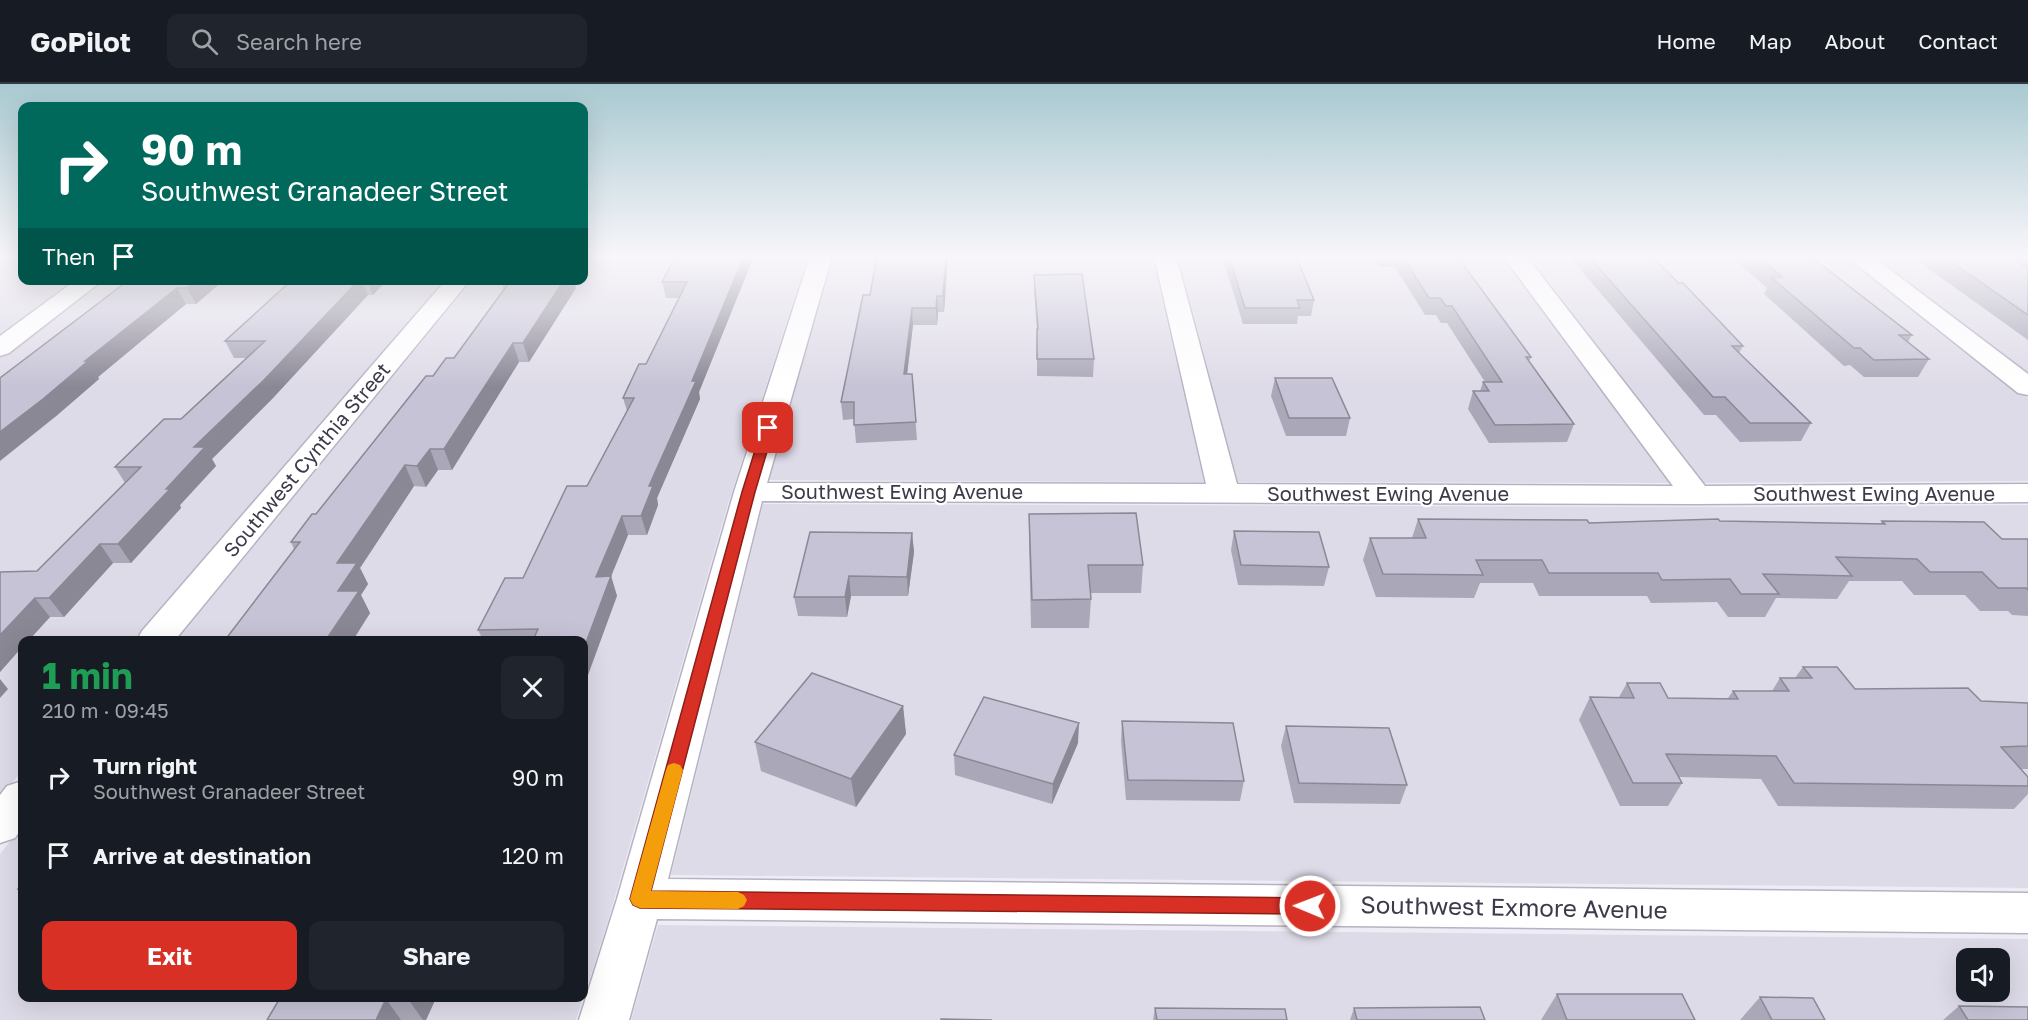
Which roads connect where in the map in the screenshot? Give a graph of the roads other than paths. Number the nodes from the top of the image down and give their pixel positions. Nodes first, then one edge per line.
1 (65, 300) edge
2 (442, 300) edge
3 (807, 300) edge
4 (1176, 300) edge
5 (1547, 300) edge
6 (1914, 300) edge
7 (0, 348) edge
8 (2028, 387) edge
9 (748, 492) junction
10 (2028, 493) edge
11 (1224, 494) junction
12 (1696, 495) junction
13 (158, 636) edge
14 (18, 803) edge
15 (0, 825) edge
16 (640, 899) junction
17 (2028, 913) edge
18 (604, 1020) edge

1 - 7 street
2 - 13 street, Southwest Cynthia Street
3 - 9 street
4 - 11 street
5 - 12 street
6 - 8 street
9 - 11 street, Southwest Ewing Avenue
9 - 16 street
10 - 12 street, Southwest Ewing Avenue
11 - 12 street, Southwest Ewing Avenue
14 - 15 street
16 - 17 street, Southwest Exmore Avenue
16 - 18 street

